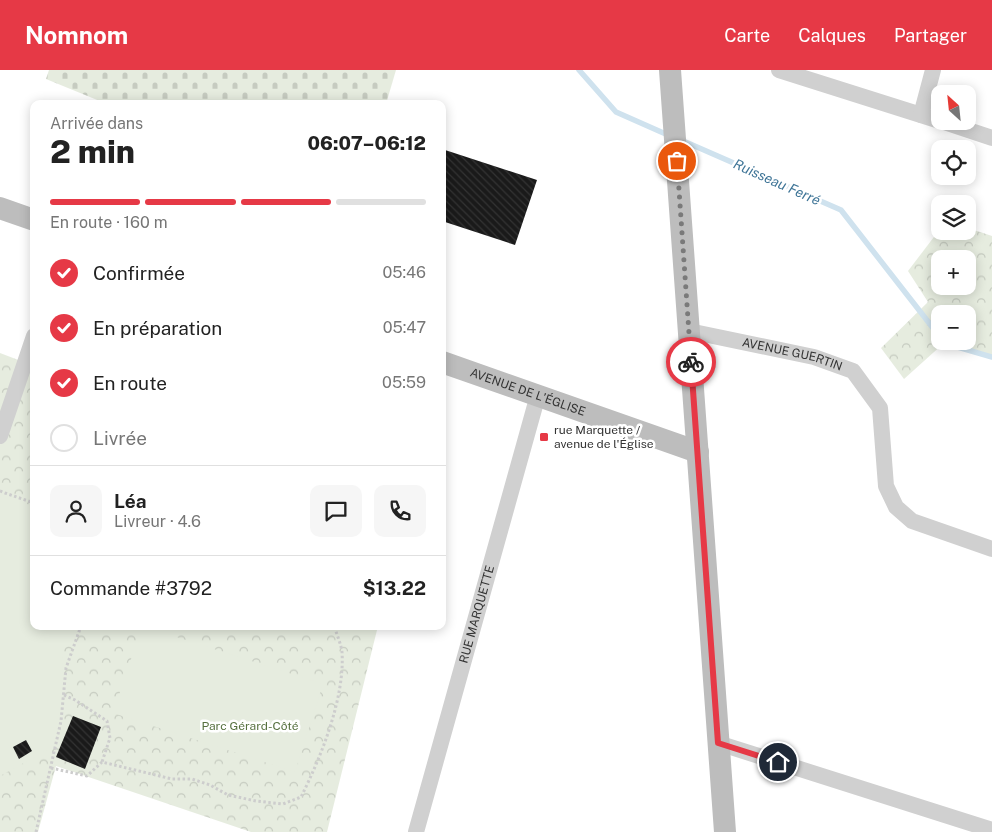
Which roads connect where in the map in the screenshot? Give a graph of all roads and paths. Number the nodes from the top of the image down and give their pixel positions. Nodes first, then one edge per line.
1 (670, 70) edge
2 (779, 70) edge
3 (933, 70) edge
4 (921, 115) junction
5 (931, 118) edge
6 (968, 130) edge
7 (992, 138) edge
8 (0, 208) edge
9 (30, 219) edge
10 (689, 331) junction
11 (30, 348) edge
12 (446, 363) edge
13 (538, 395) junction
14 (0, 436) edge
15 (698, 452) junction
16 (0, 491) edge
17 (30, 502) edge
18 (992, 550) edge
19 (80, 630) edge
20 (335, 630) edge
21 (64, 695) junction
22 (718, 743) junction
23 (102, 762) junction
24 (51, 768) junction
25 (992, 830) edge
26 (36, 832) edge
27 (416, 832) edge
28 (725, 832) edge

1 - 10 main road
2 - 4 street
3 - 4 street
4 - 5 street
6 - 7 street
8 - 9 main road
10 - 15 main road
10 - 18 street, AVENUE GUERTIN
11 - 14 street
12 - 13 main road, AVENUE DE L'ÉGLISE
13 - 15 main road, AVENUE DE L'ÉGLISE
13 - 27 street, RUE MARQUETTE
15 - 22 main road
16 - 17 path
19 - 21 path
20 - 23 path
21 - 23 path
21 - 24 path
22 - 25 street
22 - 28 main road
23 - 24 path
24 - 26 path

